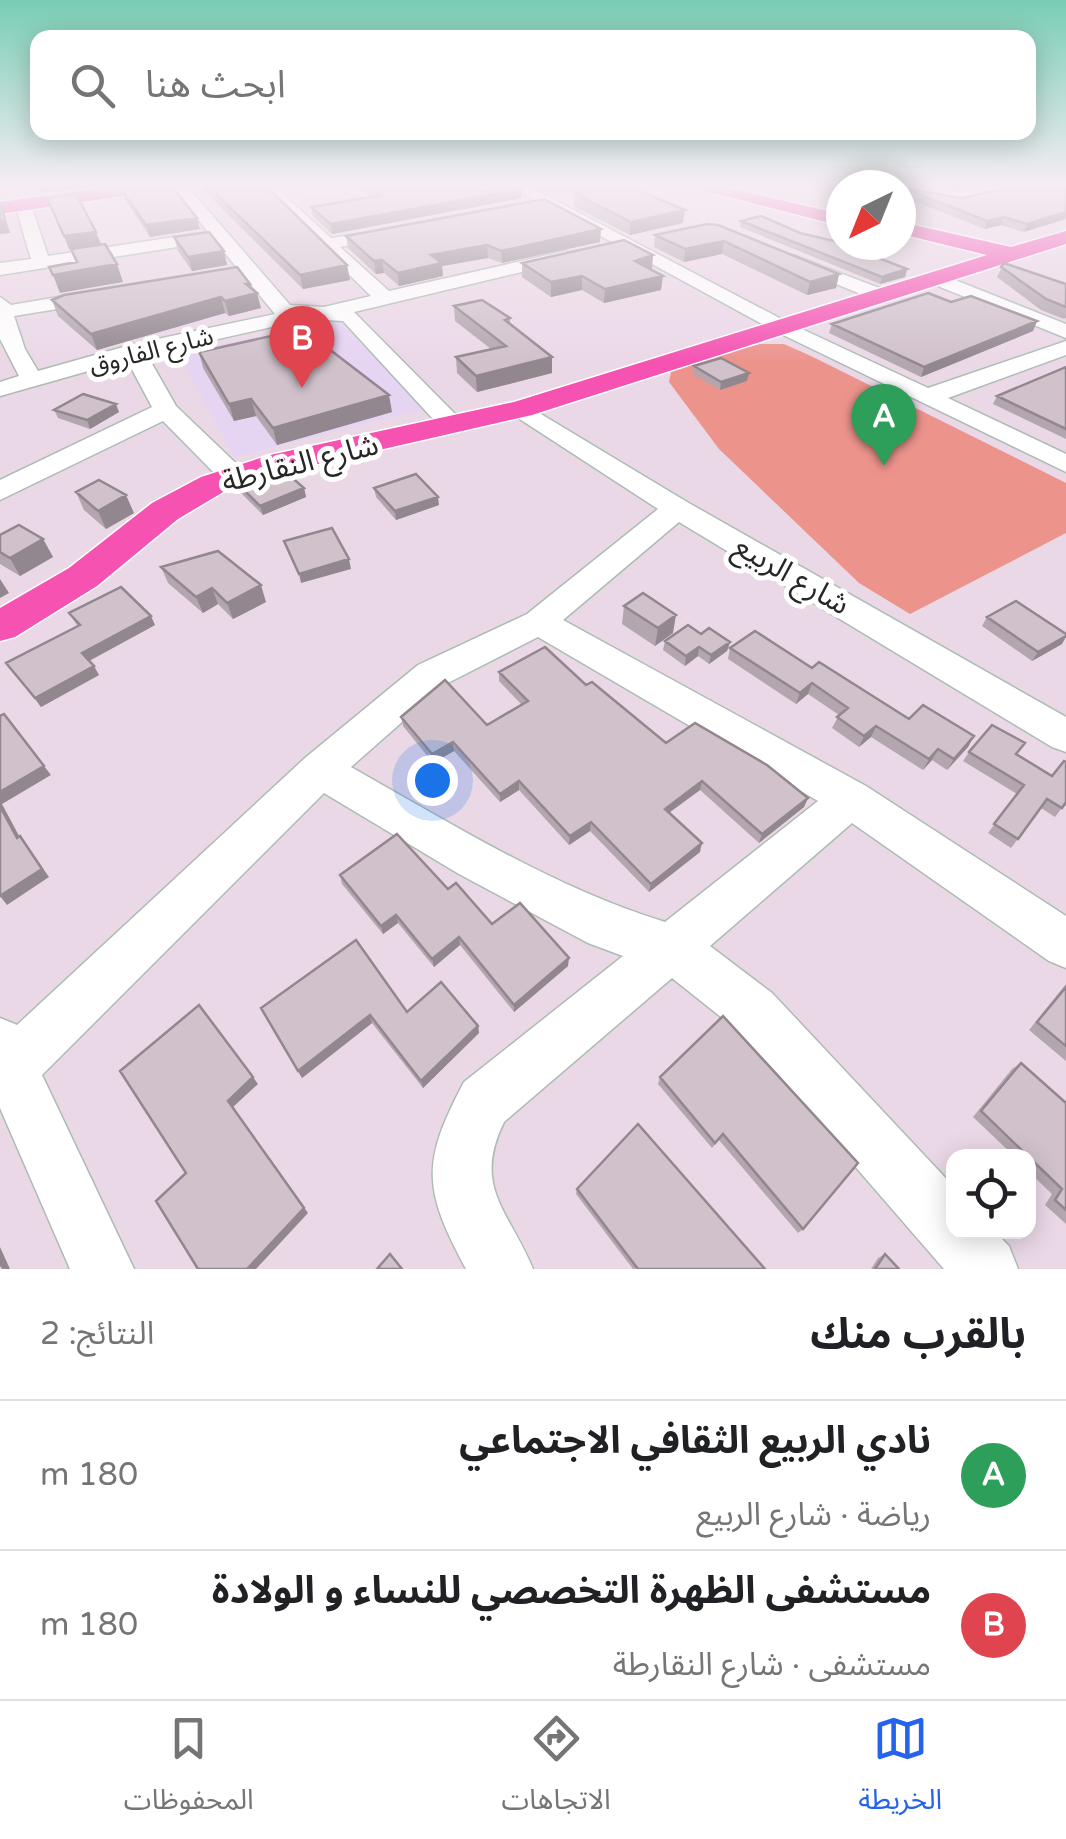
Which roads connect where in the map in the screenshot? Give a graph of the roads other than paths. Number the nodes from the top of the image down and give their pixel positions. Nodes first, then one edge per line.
1 (36, 244) edge
2 (159, 244) edge
3 (224, 244) edge
4 (326, 244) edge
5 (621, 244) edge
6 (628, 244) edge
7 (957, 244) edge
8 (1043, 244) edge
9 (779, 254) edge
10 (1006, 256) junction
11 (42, 262) junction
12 (0, 269) edge
13 (935, 278) junction
14 (117, 293) edge
15 (880, 295) junction
16 (384, 297) junction
17 (2, 307) edge
18 (327, 312) junction
19 (302, 314) junction
20 (782, 326) junction
21 (1066, 332) edge
22 (1066, 348) edge
23 (134, 350) junction
24 (33, 382) junction
25 (0, 390) edge
26 (926, 398) junction
27 (521, 409) junction
28 (166, 410) junction
29 (453, 426) junction
30 (1066, 464) edge
31 (234, 477) junction
32 (0, 491) edge
33 (677, 508) junction
34 (539, 622) junction
35 (0, 627) edge
36 (1055, 717) edge
37 (320, 770) junction
38 (851, 799) junction
39 (1066, 944) edge
40 (674, 949) junction
41 (6, 1056) edge
42 (102, 1269) edge
43 (501, 1269) edge
44 (986, 1269) edge

1 - 11 street
2 - 11 street
3 - 19 street
4 - 16 street
5 - 16 street
6 - 20 street
7 - 10 main road
8 - 10 main road, شارع النقارطة
9 - 15 street
10 - 13 main road, شارع النقارطة
11 - 12 street
13 - 15 main road, شارع النقارطة
13 - 21 street
14 - 17 street
15 - 20 main road, شارع النقارطة
16 - 18 street
17 - 24 street
18 - 19 street, شارع الفاروق
18 - 29 street
19 - 23 street, شارع الفاروق
20 - 26 street
20 - 27 main road, شارع النقارطة
22 - 26 street
23 - 24 street, شارع الفاروق
23 - 28 street
24 - 25 street, شارع الفاروق
26 - 30 street
27 - 29 main road, شارع النقارطة
27 - 33 street, شارع الربيع
28 - 31 street
28 - 32 street
29 - 31 main road, شارع النقارطة
31 - 35 main road, شارع النقارطة
33 - 34 street
33 - 36 street, شارع الربيع
34 - 37 street
34 - 38 street
37 - 40 street
37 - 41 street
38 - 39 street
38 - 40 street
40 - 43 street
40 - 44 street
41 - 42 street

